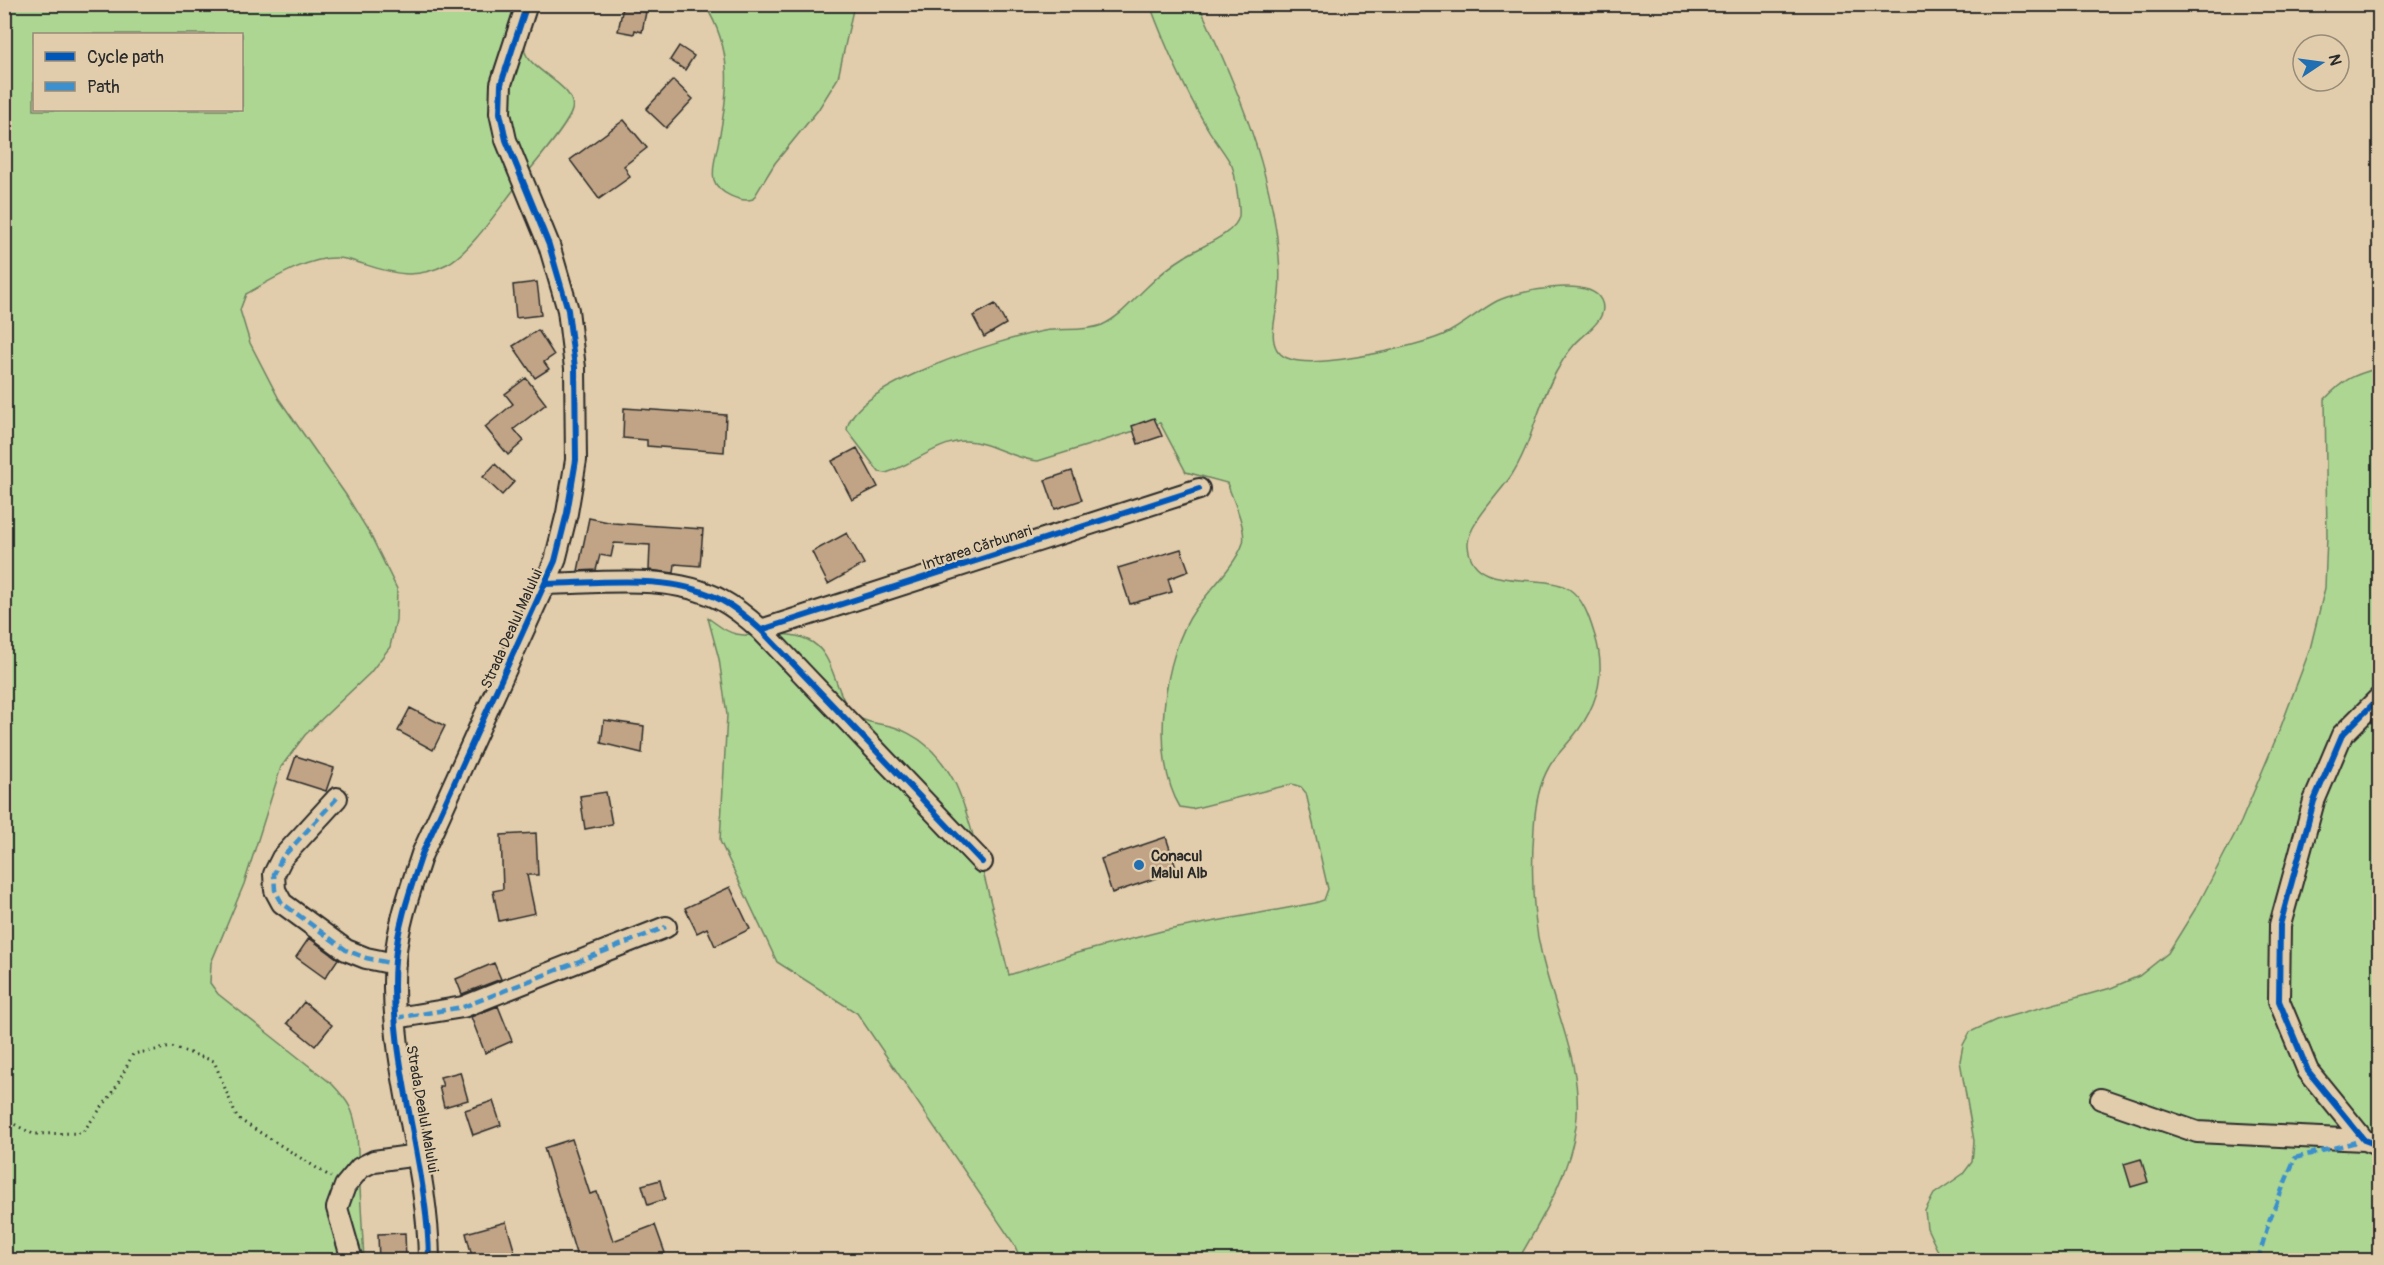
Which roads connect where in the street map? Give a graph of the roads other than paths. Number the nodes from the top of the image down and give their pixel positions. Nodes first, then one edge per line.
1 (527, 4) edge
2 (1199, 489) dead end
3 (546, 584) junction
4 (762, 630) junction
5 (2379, 697) edge
6 (338, 798) dead end
7 (982, 862) dead end
8 (666, 927) dead end
9 (395, 964) junction
10 (396, 1018) junction
11 (2101, 1099) dead end
12 (2372, 1143) edge
13 (418, 1155) junction
14 (352, 1260) edge
15 (429, 1260) edge

1 - 3 street, Strada Dealul Malului
2 - 4 street, Intrarea Cărbunari
3 - 4 street
3 - 9 street, Strada Dealul Malului
4 - 7 street
5 - 12 street
6 - 9 street
8 - 10 street
9 - 10 street, Strada Dealul Malului
10 - 13 street, Strada Dealul Malului
11 - 12 street
13 - 14 street
13 - 15 street, Strada Dealul Malului

